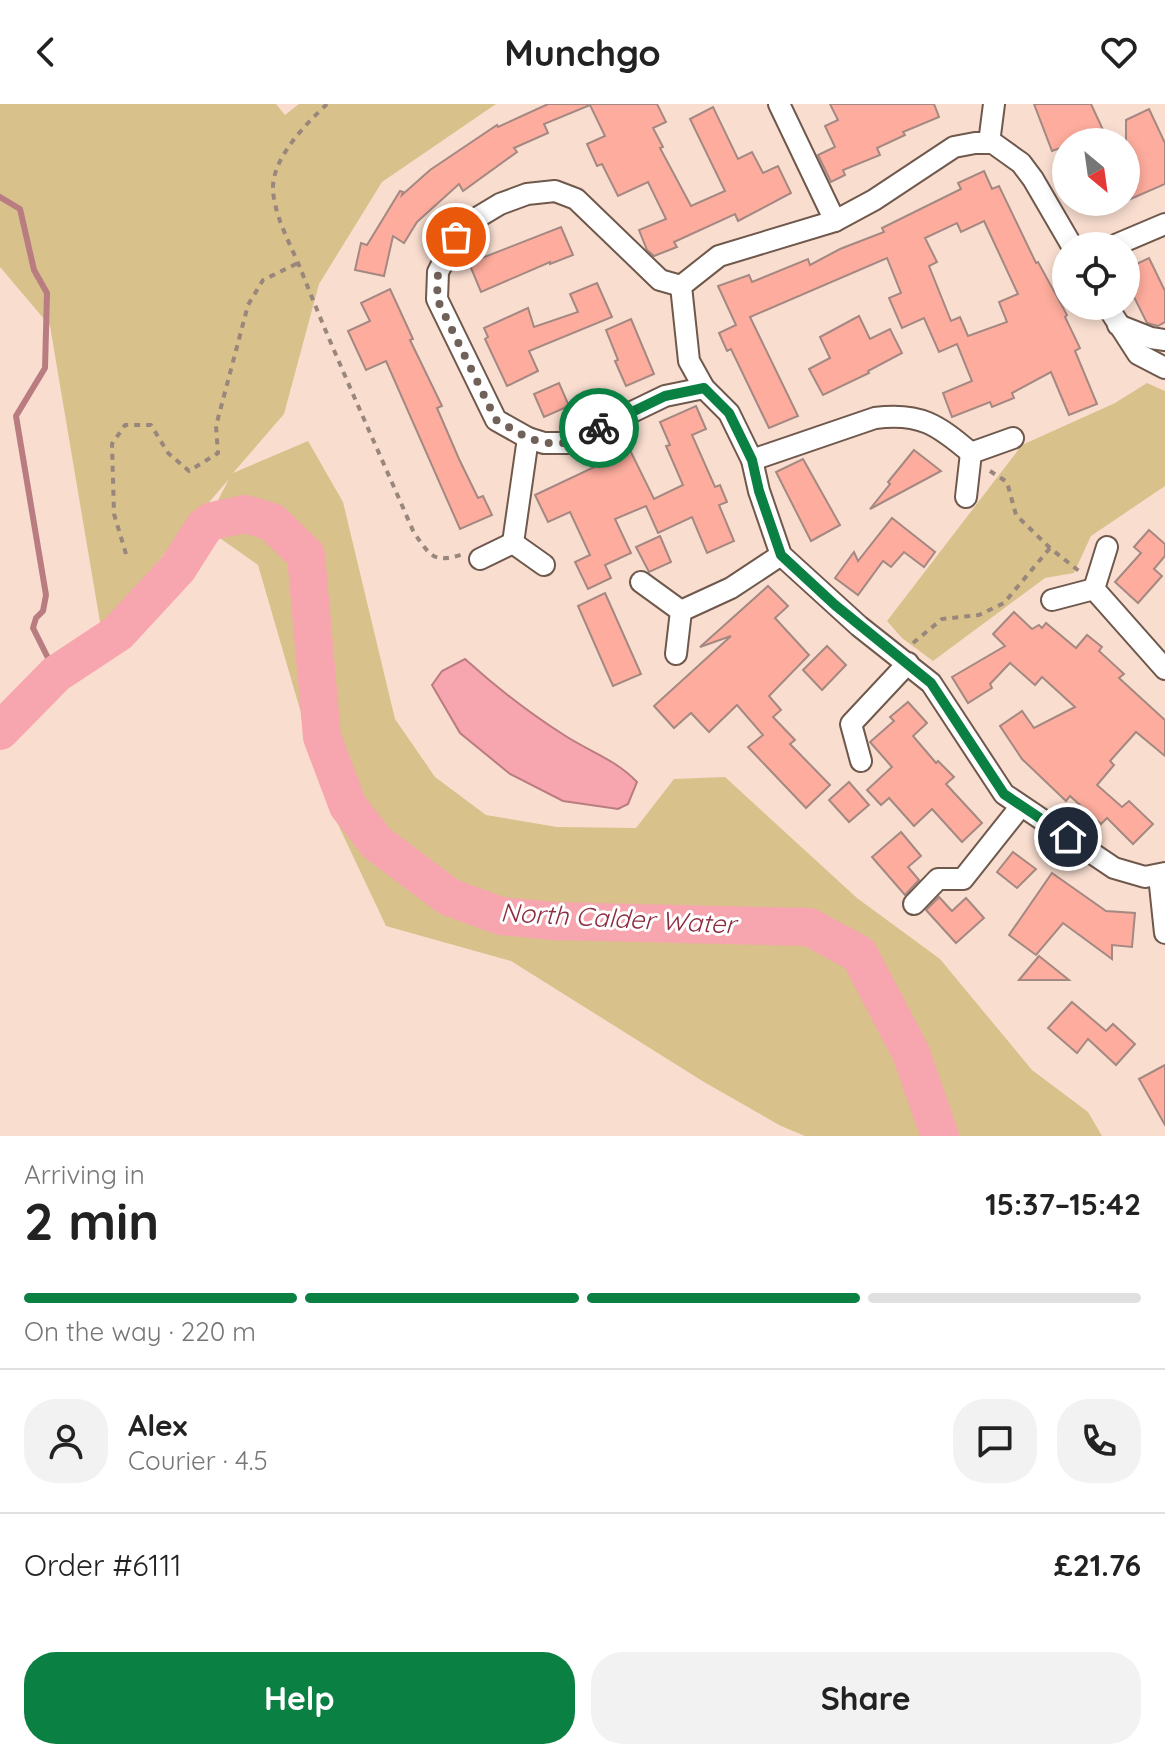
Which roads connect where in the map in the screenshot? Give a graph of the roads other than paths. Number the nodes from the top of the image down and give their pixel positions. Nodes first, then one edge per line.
1 (779, 104) edge
2 (994, 104) edge
3 (989, 143) junction
4 (835, 221) junction
5 (1165, 224) edge
6 (1063, 232) edge
7 (1140, 235) edge
8 (681, 286) junction
9 (1115, 320) edge
10 (1118, 325) junction
11 (1165, 340) edge
12 (1165, 368) edge
13 (704, 388) junction
14 (528, 438) junction
15 (1013, 438) dead end
16 (971, 453) junction
17 (752, 460) junction
18 (966, 497) dead end
19 (513, 543) junction
20 (1107, 547) dead end
21 (781, 555) junction
22 (480, 559) road end
23 (544, 565) dead end
24 (641, 582) dead end
25 (1094, 589) junction
26 (1052, 600) dead end
27 (681, 611) junction
28 (676, 654) dead end
29 (904, 660) junction
30 (1165, 669) edge
31 (861, 761) dead end
32 (1021, 806) junction
33 (1162, 874) edge
34 (914, 904) dead end
35 (1165, 933) edge

1 - 4 street
2 - 3 street
3 - 4 street
3 - 6 street
4 - 8 street
5 - 7 street
8 - 13 street
8 - 14 street
9 - 10 street
10 - 11 street
10 - 12 street
13 - 14 street
13 - 17 street
14 - 19 street
15 - 16 street
16 - 17 street
16 - 18 street
17 - 21 street
19 - 22 street
19 - 23 street
20 - 25 street
21 - 27 street
21 - 29 street
24 - 27 street
25 - 26 street
25 - 30 street
27 - 28 street
29 - 31 street
29 - 32 street
32 - 33 street
32 - 34 street
33 - 35 street

